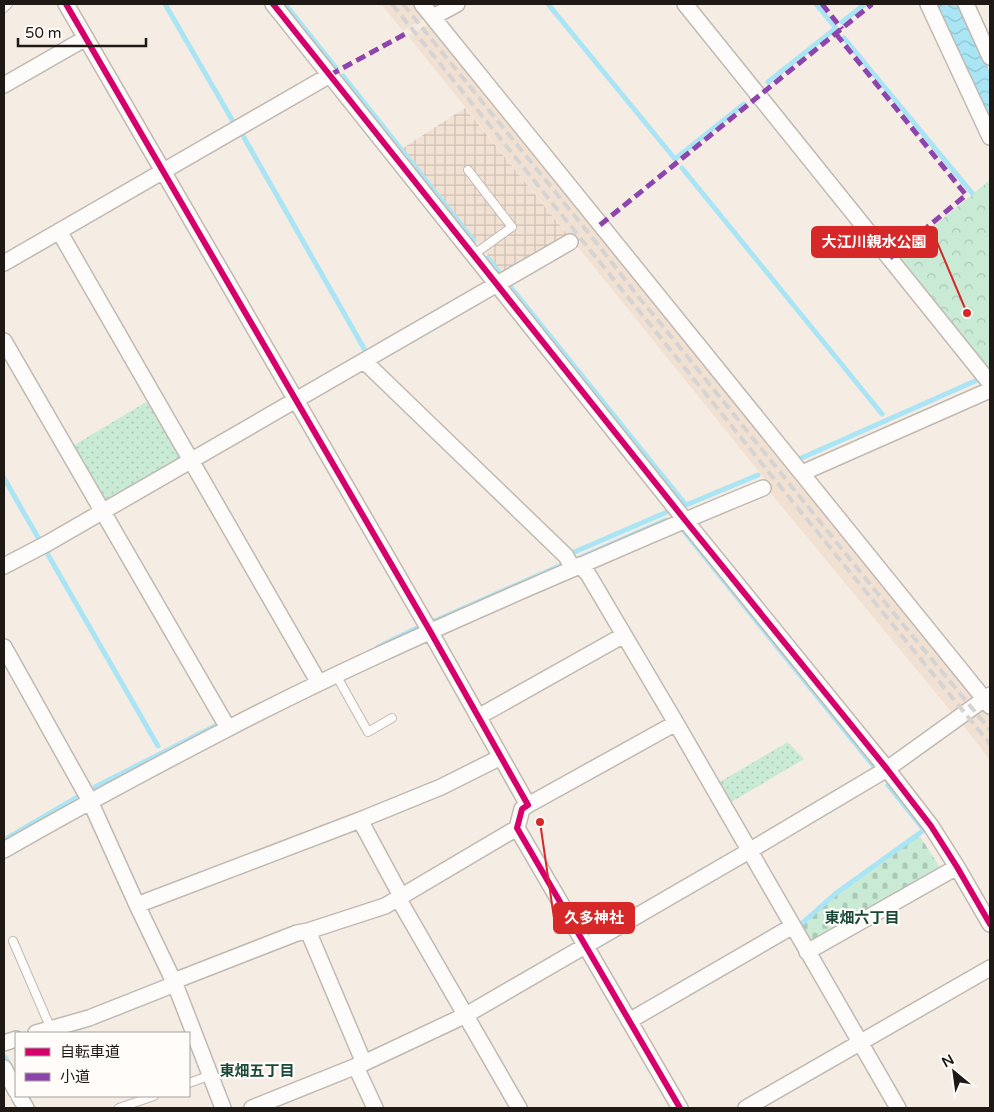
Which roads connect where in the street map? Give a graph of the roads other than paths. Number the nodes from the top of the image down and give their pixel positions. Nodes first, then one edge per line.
1 (8, 4) edge
2 (66, 4) edge
3 (273, 4) edge
4 (422, 4) edge
5 (457, 4) edge
6 (685, 4) edge
7 (928, 4) edge
8 (966, 4) edge
9 (4, 8) edge
10 (433, 18) junction
11 (86, 38) junction
12 (990, 57) edge
13 (330, 76) junction
14 (4, 85) edge
15 (990, 137) edge
16 (468, 170) dead end
17 (163, 171) junction
18 (59, 231) junction
19 (570, 242) dead end
20 (473, 255) junction
21 (4, 263) edge
22 (497, 285) junction
23 (4, 342) edge
24 (364, 361) junction
25 (990, 382) edge
26 (990, 390) edge
27 (296, 400) junction
28 (191, 461) junction
29 (802, 473) junction
30 (763, 488) dead end
31 (102, 512) junction
32 (685, 520) junction
33 (4, 566) edge
34 (576, 567) junction
35 (430, 631) junction
36 (624, 635) junction
37 (4, 647) edge
38 (336, 675) junction
39 (319, 684) junction
40 (988, 700) edge
41 (478, 717) junction
42 (392, 718) dead end
43 (676, 723) junction
44 (228, 728) junction
45 (501, 757) junction
46 (887, 769) junction
47 (90, 801) junction
48 (528, 805) junction
49 (360, 820) junction
50 (516, 828) junction
51 (4, 850) edge
52 (749, 851) junction
53 (957, 866) junction
54 (400, 897) junction
55 (136, 905) junction
56 (990, 924) edge
57 (793, 926) junction
58 (308, 931) junction
59 (13, 942) dead end
60 (585, 946) junction
61 (808, 952) junction
62 (990, 968) edge
63 (175, 982) junction
64 (466, 1015) junction
65 (629, 1021) junction
66 (44, 1031) edge
67 (860, 1043) junction
68 (360, 1065) junction
69 (4, 1068) edge
70 (211, 1075) junction
71 (190, 1083) edge
72 (15, 1089) edge
73 (20, 1097) edge
74 (151, 1097) edge
75 (26, 1108) edge
76 (119, 1108) edge
77 (223, 1108) edge
78 (252, 1108) edge
79 (375, 1108) edge
80 (520, 1108) edge
81 (680, 1108) edge
82 (746, 1108) edge
83 (898, 1108) edge

1 - 9 lane
2 - 11 street
3 - 13 street
4 - 10 street
5 - 10 street
6 - 25 street
7 - 15 street
8 - 12 street
10 - 29 street
11 - 14 street
11 - 17 street
13 - 17 street
13 - 20 street
16 - 20 lane
17 - 18 street
17 - 27 street
18 - 21 street
18 - 28 street
19 - 22 street
20 - 22 street
22 - 24 street
22 - 32 street
23 - 31 street
24 - 27 street
24 - 34 street
26 - 29 street
27 - 28 street
27 - 35 street
28 - 31 street
28 - 39 street
29 - 40 street
30 - 32 street
31 - 33 street
31 - 44 street
32 - 34 street
32 - 46 street
34 - 35 street
34 - 36 street
35 - 38 street
35 - 41 street
36 - 41 street
36 - 43 street
37 - 47 street
38 - 39 street
38 - 42 lane
39 - 44 street
40 - 46 street
41 - 45 street
43 - 48 street
43 - 52 street
44 - 47 street
45 - 48 street
45 - 49 street
46 - 52 street
46 - 53 street
47 - 51 street
47 - 55 street
48 - 50 street
49 - 54 street
49 - 55 street
50 - 54 street
50 - 60 street
52 - 57 street
52 - 60 street
53 - 56 street
53 - 61 street
54 - 58 street
54 - 64 street
55 - 63 street
57 - 61 street
57 - 65 street
58 - 63 street
58 - 68 street
59 - 66 lane
60 - 64 street
60 - 65 street
61 - 67 street
62 - 67 street
63 - 66 street
63 - 70 street
64 - 68 street
64 - 80 street
65 - 81 street
67 - 82 street
67 - 83 street
68 - 78 street
68 - 79 street
69 - 72 street
70 - 71 lane
70 - 77 street
73 - 75 street
74 - 76 lane

